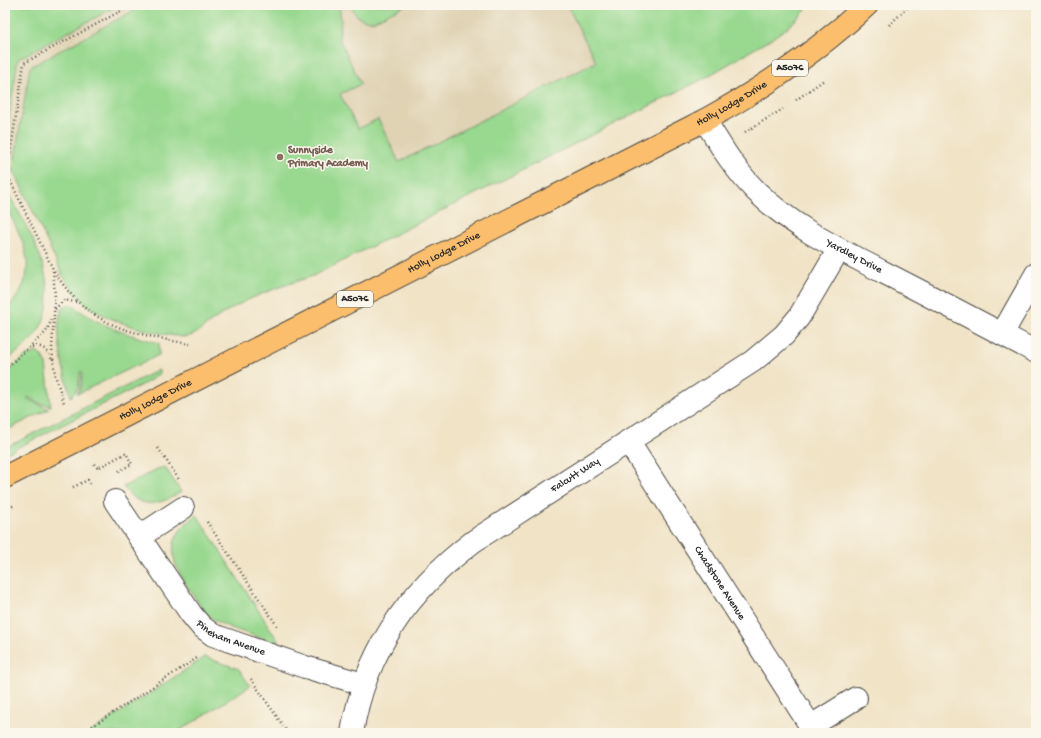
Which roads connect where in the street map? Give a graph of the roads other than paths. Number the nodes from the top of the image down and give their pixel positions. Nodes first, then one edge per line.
1 (867, 5) edge
2 (705, 120) junction
3 (839, 249) junction
4 (1036, 274) edge
5 (1002, 334) junction
6 (1036, 352) edge
7 (628, 442) junction
8 (5, 477) edge
9 (115, 501) dead end
10 (183, 508) dead end
11 (139, 537) junction
12 (363, 684) junction
13 (856, 698) dead end
14 (813, 730) edge
15 (352, 733) edge

1 - 2 main road, Holly Lodge Drive / A5076
2 - 3 street, Yardley Drive
2 - 8 main road, Holly Lodge Drive / A5076
3 - 5 street, Yardley Drive
3 - 7 street, Falcutt Way
4 - 5 street
5 - 6 street, Yardley Drive
7 - 12 street, Falcutt Way
7 - 14 street, Chadstone Avenue
9 - 11 street, Pineham Avenue
10 - 11 street
11 - 12 street, Pineham Avenue
12 - 15 street, Falcutt Way
13 - 14 street, Chadstone Avenue

